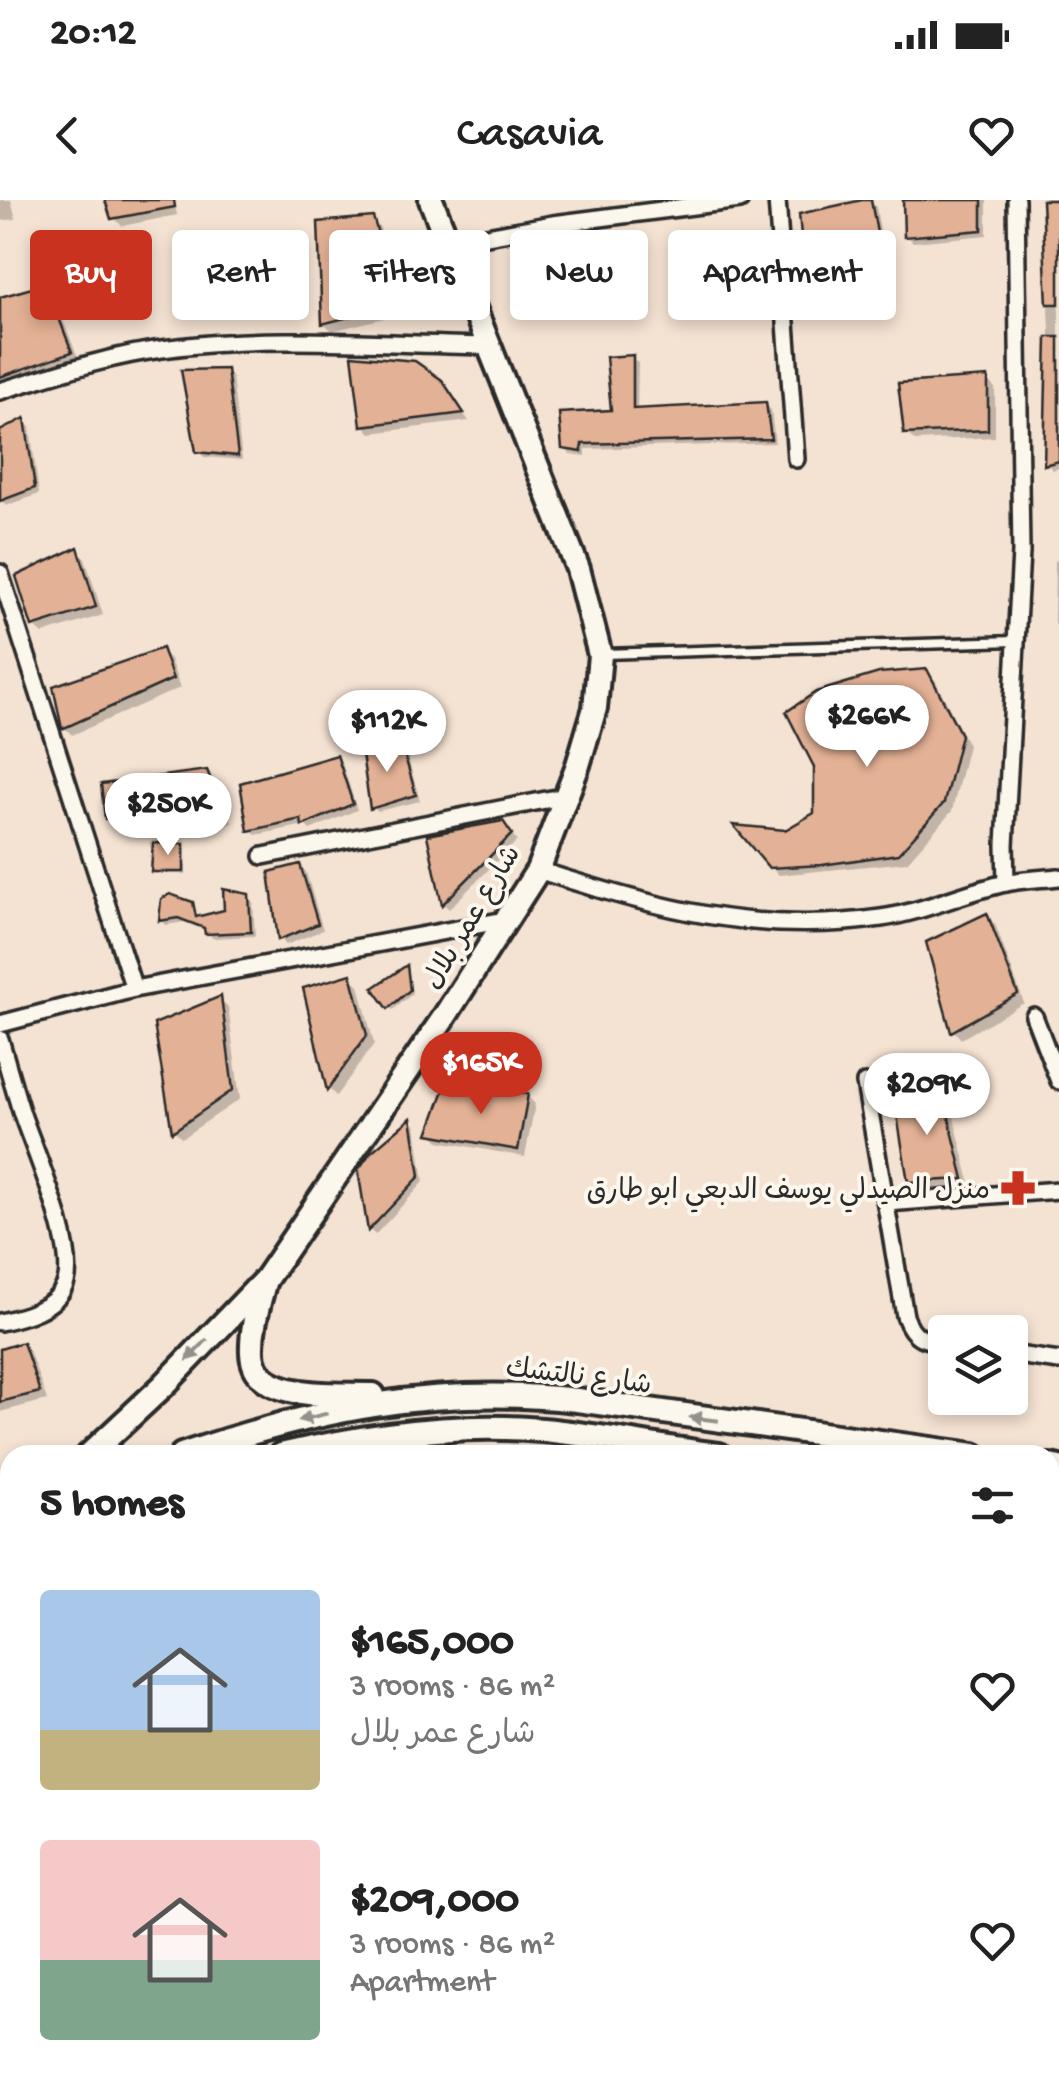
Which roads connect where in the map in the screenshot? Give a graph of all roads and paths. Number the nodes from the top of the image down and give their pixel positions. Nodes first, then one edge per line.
1 (431, 200) edge
2 (740, 200) edge
3 (778, 200) edge
4 (1016, 200) edge
5 (443, 230) edge
6 (490, 236) edge
7 (479, 320) edge
8 (490, 346) junction
9 (0, 391) edge
10 (796, 458) dead end
11 (0, 573) edge
12 (1014, 641) junction
13 (600, 654) junction
14 (566, 796) junction
15 (263, 856) dead end
16 (538, 870) junction
17 (1059, 877) edge
18 (1006, 883) junction
19 (505, 920) junction
20 (134, 989) junction
21 (1034, 1016) dead end
22 (0, 1024) edge
23 (0, 1039) edge
24 (1059, 1081) edge
25 (865, 1083) dead end
26 (1059, 1190) edge
27 (888, 1203) junction
28 (265, 1280) junction
29 (0, 1322) edge
30 (928, 1340) edge
31 (1028, 1357) edge
32 (1059, 1361) edge
33 (426, 1397) junction
34 (100, 1445) edge
35 (216, 1445) edge
36 (327, 1445) edge
37 (637, 1445) edge
38 (899, 1445) edge

1 - 5 street, شارع عمر بلال
2 - 6 street
3 - 10 street
4 - 12 street
7 - 8 street, شارع عمر بلال
8 - 9 street
8 - 13 street, شارع عمر بلال
11 - 20 street
12 - 13 lane
12 - 18 street
13 - 14 street, شارع عمر بلال
14 - 15 street
14 - 16 street, شارع عمر بلال
16 - 18 street
16 - 19 street, شارع عمر بلال
17 - 18 street
19 - 20 street
19 - 28 street, شارع عمر بلال
20 - 22 street
21 - 24 street
23 - 29 street
25 - 27 street
26 - 27 street
27 - 30 street
28 - 33 street
28 -> 34 street, شارع عمر بلال
31 - 32 street
33 -> 35 street, شارع نالتشك
38 -> 33 street, شارع نالتشك
36 - 37 street

